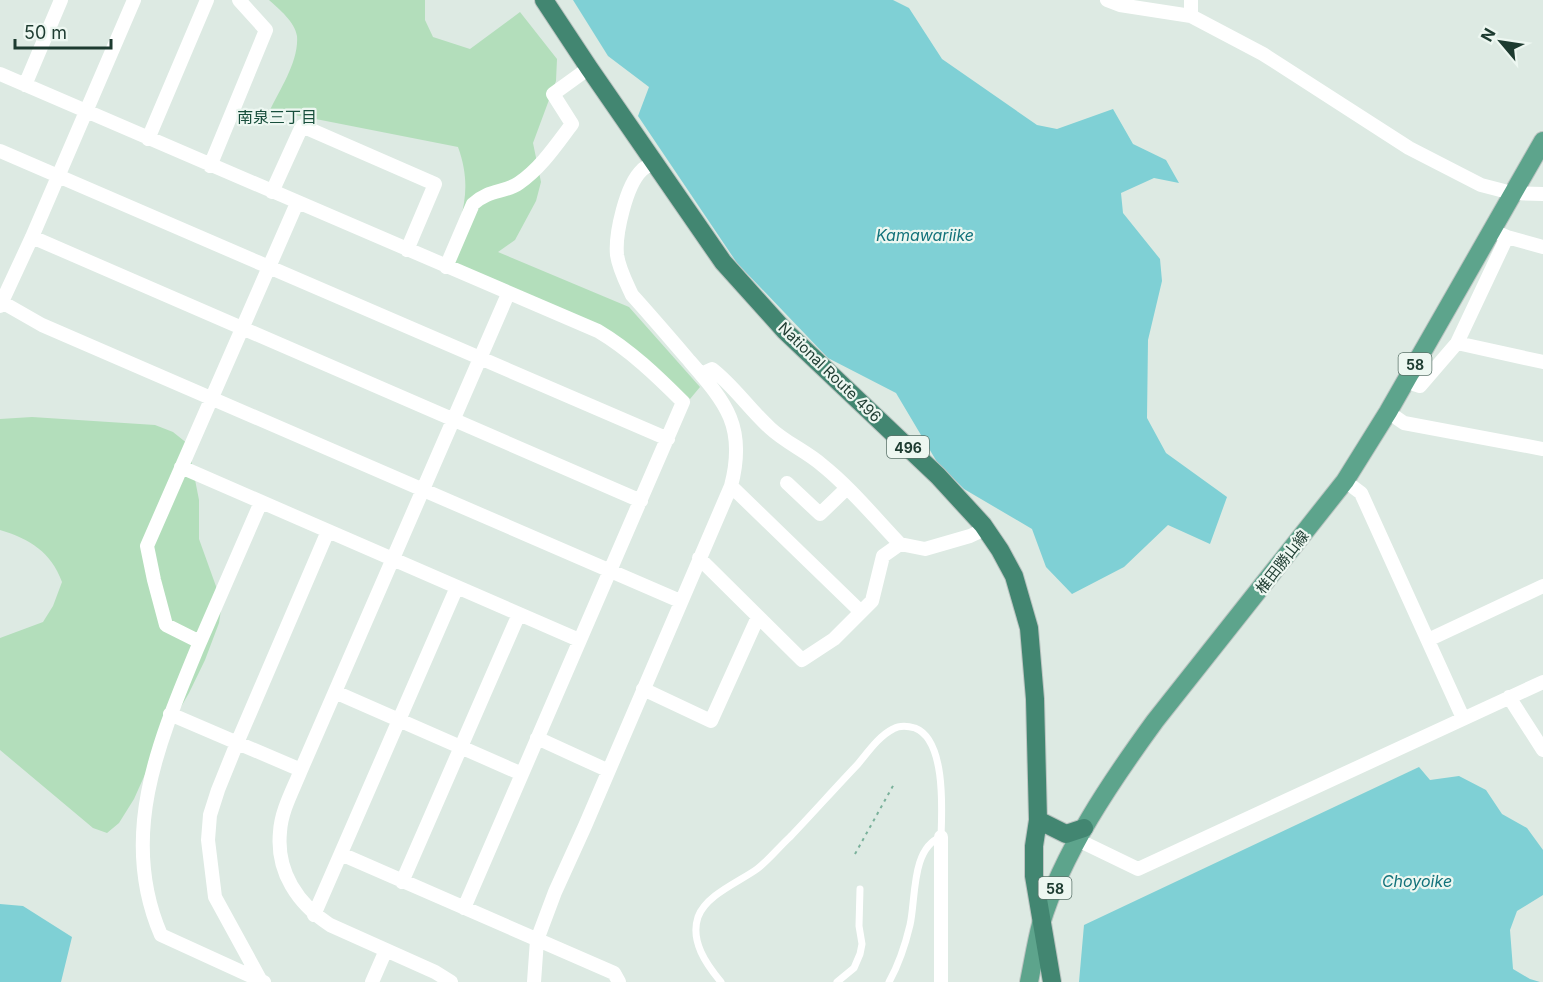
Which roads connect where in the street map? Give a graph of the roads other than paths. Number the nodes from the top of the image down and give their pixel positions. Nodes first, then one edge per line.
1 (61, 0) edge
2 (134, 0) edge
3 (207, 0) edge
4 (239, 0) edge
5 (544, 0) edge
6 (1107, 0) edge
7 (1191, 0) edge
8 (1191, 16) junction
9 (589, 68) junction
10 (0, 74) edge
11 (25, 85) junction
12 (85, 112) junction
13 (148, 139) junction
14 (1543, 141) edge
15 (0, 151) edge
16 (654, 163) junction
17 (210, 166) junction
18 (59, 176) junction
19 (272, 192) junction
20 (1512, 193) junction
21 (1543, 194) edge
22 (297, 203) junction
23 (1499, 233) junction
24 (32, 237) junction
25 (1543, 247) edge
26 (407, 250) junction
27 (269, 267) junction
28 (446, 267) junction
29 (508, 294) junction
30 (1, 303) edge
31 (242, 328) junction
32 (1457, 343) junction
33 (480, 358) junction
34 (1543, 362) edge
35 (701, 374) junction
36 (1405, 381) junction
37 (212, 398) junction
38 (1388, 412) junction
39 (453, 420) junction
40 (668, 439) junction
41 (1543, 449) edge
42 (182, 467) junction
43 (1345, 480) junction
44 (788, 483) dead end
45 (731, 486) junction
46 (847, 488) junction
47 (423, 490) junction
48 (641, 501) junction
49 (261, 502) junction
50 (985, 529) junction
51 (328, 531) junction
52 (900, 544) junction
53 (699, 558) junction
54 (393, 559) junction
55 (611, 570) junction
56 (1543, 586) edge
57 (458, 587) junction
58 (680, 601) junction
59 (860, 611) junction
60 (519, 614) junction
61 (758, 617) junction
62 (579, 640) junction
63 (1428, 640) junction
64 (200, 642) junction
65 (1543, 682) edge
66 (643, 688) junction
67 (335, 692) junction
68 (1509, 697) junction
69 (170, 714) junction
70 (1463, 718) junction
71 (399, 720) junction
72 (537, 738) junction
73 (237, 743) junction
74 (461, 747) junction
75 (1543, 750) edge
76 (301, 770) junction
77 (607, 771) junction
78 (522, 774) junction
79 (1038, 820) junction
80 (1081, 834) junction
81 (941, 837) junction
82 (341, 854) junction
83 (402, 882) junction
84 (860, 889) dead end
85 (464, 908) junction
86 (314, 915) junction
87 (1042, 923) junction
88 (537, 940) junction
89 (386, 950) junction
90 (262, 981) edge
91 (372, 982) edge
92 (451, 982) edge
93 (534, 982) edge
94 (619, 982) edge
95 (721, 982) edge
96 (837, 982) edge
97 (889, 982) edge
98 (941, 982) edge
99 (1029, 982) edge
100 (1052, 982) edge

1 - 11 street
2 - 12 street
3 - 13 street
4 - 17 street
5 - 9 highway, National Route 496 / 496
6 - 8 street
7 - 8 street
8 - 20 street
9 - 16 highway, National Route 496 / 496
9 - 28 street
10 - 11 street
11 - 12 street
12 - 13 street
12 - 18 street
13 - 17 street
14 - 20 main road, 椎田勝山線 / 58
15 - 18 street
16 - 35 street
16 - 50 highway, National Route 496 / 496
17 - 19 street
18 - 24 street
18 - 27 street
19 - 22 street
19 - 26 street
20 - 21 street
20 - 23 main road, 椎田勝山線 / 58
22 - 26 street
22 - 27 street
23 - 25 street
23 - 32 street
23 - 36 main road, 椎田勝山線 / 58
24 - 30 street
24 - 31 street
26 - 28 street
27 - 31 street
27 - 33 street
28 - 29 street
29 - 33 street
29 - 40 street
30 - 37 street
31 - 37 street
31 - 39 street
32 - 34 street
32 - 36 street
33 - 39 street
33 - 40 street
35 - 45 street
35 - 46 street
36 - 38 main road, 椎田勝山線 / 58
37 - 42 street
37 - 47 street
38 - 41 street
38 - 43 main road, 椎田勝山線 / 58
39 - 47 street
39 - 48 street
40 - 48 street
42 - 49 street
42 - 64 street
43 - 63 street
43 - 80 main road, 椎田勝山線 / 58
44 - 46 street
45 - 53 street
45 - 59 street
46 - 52 street
47 - 54 street
47 - 55 street
48 - 55 street
49 - 51 street
49 - 64 street
50 - 52 street
50 - 79 highway, National Route 496 / 496
51 - 54 street
51 - 73 street
52 - 59 street
53 - 58 street
53 - 61 street
54 - 57 street
54 - 67 street
55 - 58 street
55 - 62 street
56 - 63 street
57 - 60 street
57 - 71 street
58 - 66 street
59 - 61 street
60 - 62 street
60 - 74 street
61 - 66 street
62 - 72 street
63 - 70 street
64 - 69 street
65 - 68 street
66 - 77 street
67 - 71 street
67 - 76 street
68 - 70 street
68 - 75 street
69 - 73 street
69 - 90 street
70 - 80 street
71 - 74 street
71 - 82 street
72 - 77 street
72 - 78 street
73 - 76 street
73 - 90 street
74 - 78 street
74 - 83 street
76 - 86 street
77 - 88 street
78 - 85 street
79 - 80 highway
79 - 87 highway, National Route 496 / 496
80 - 87 main road, 椎田勝山線 / 58
81 - 95 lane
81 - 97 lane
81 - 98 street
82 - 83 street
82 - 86 street
83 - 85 street
84 - 96 lane
85 - 88 street
86 - 89 street
87 - 99 main road, 椎田勝山線 / 58
87 - 100 highway, National Route 496 / 496
88 - 93 street
88 - 94 street
89 - 91 street
89 - 92 street

